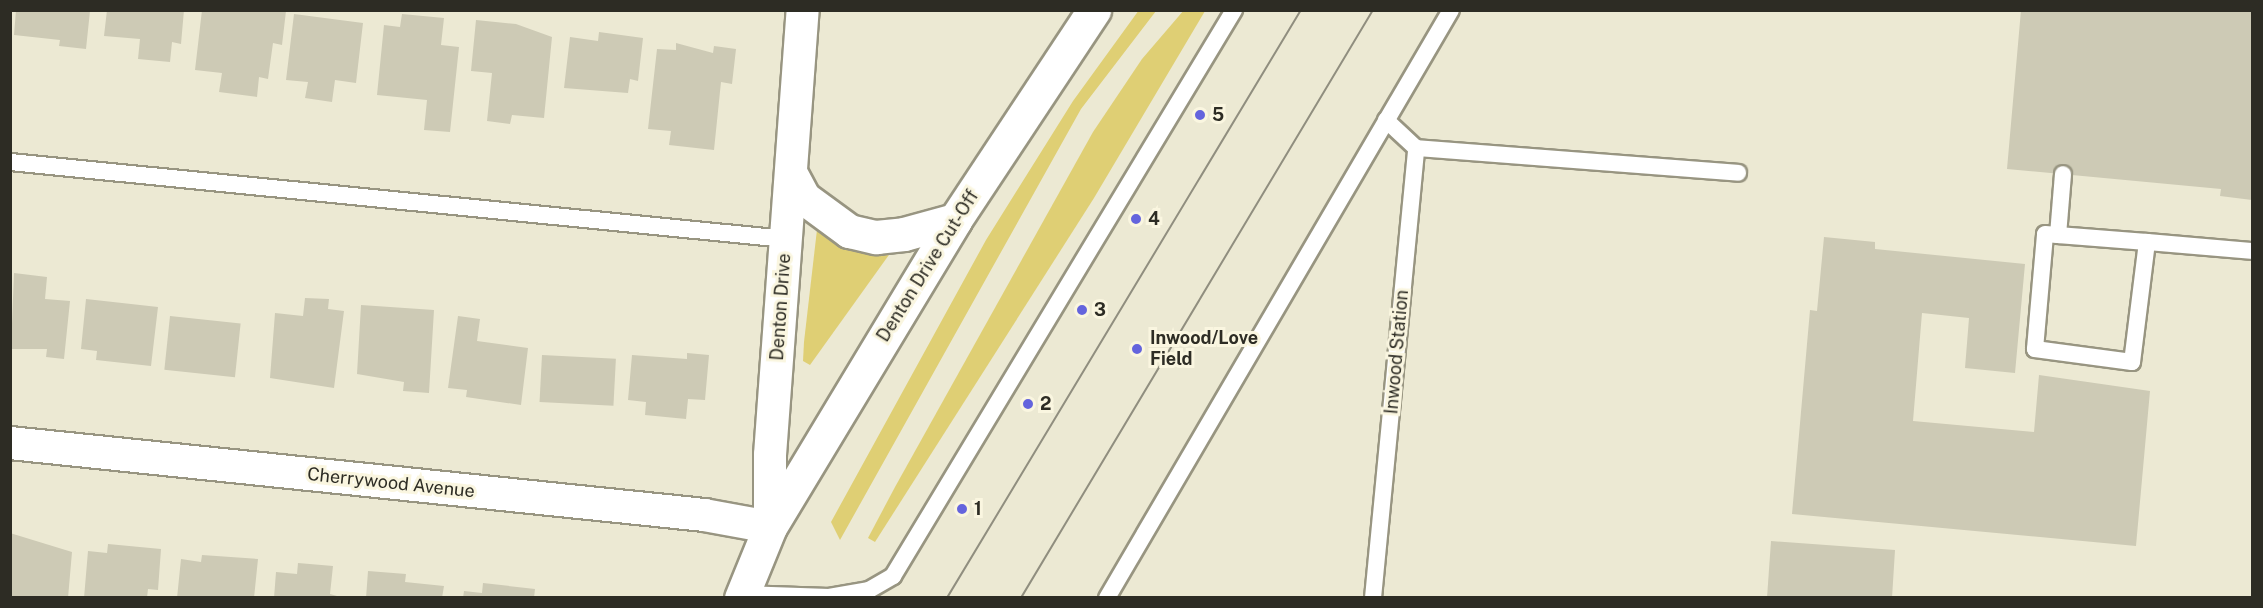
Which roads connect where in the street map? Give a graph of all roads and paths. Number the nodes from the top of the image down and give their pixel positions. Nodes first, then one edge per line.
1 (803, 10) edge
2 (1094, 10) edge
3 (1234, 10) edge
4 (1451, 10) edge
5 (1386, 120) junction
6 (1416, 148) junction
7 (10, 162) edge
8 (1738, 173) dead end
9 (790, 174) junction
10 (2063, 174) dead end
11 (955, 220) junction
12 (2058, 236) junction
13 (786, 239) junction
14 (2147, 242) junction
15 (2253, 251) edge
16 (10, 443) edge
17 (770, 527) junction
18 (741, 596) edge
19 (1107, 597) edge
20 (1373, 597) edge

1 - 9 street, Denton Drive
2 - 11 main road, Denton Drive Cut-Off
3 - 18 lane
4 - 5 lane
5 - 6 lane
5 - 19 lane
6 - 8 lane
6 - 20 lane, Inwood Station
7 - 13 lane
9 - 11 main road
9 - 13 street, Denton Drive
10 - 12 lane
11 - 17 main road, Denton Drive Cut-Off
12 - 14 lane
12 - 14 lane
13 - 17 street, Denton Drive
14 - 15 lane
16 - 17 street, Cherrywood Avenue
17 - 18 main road, Denton Drive

